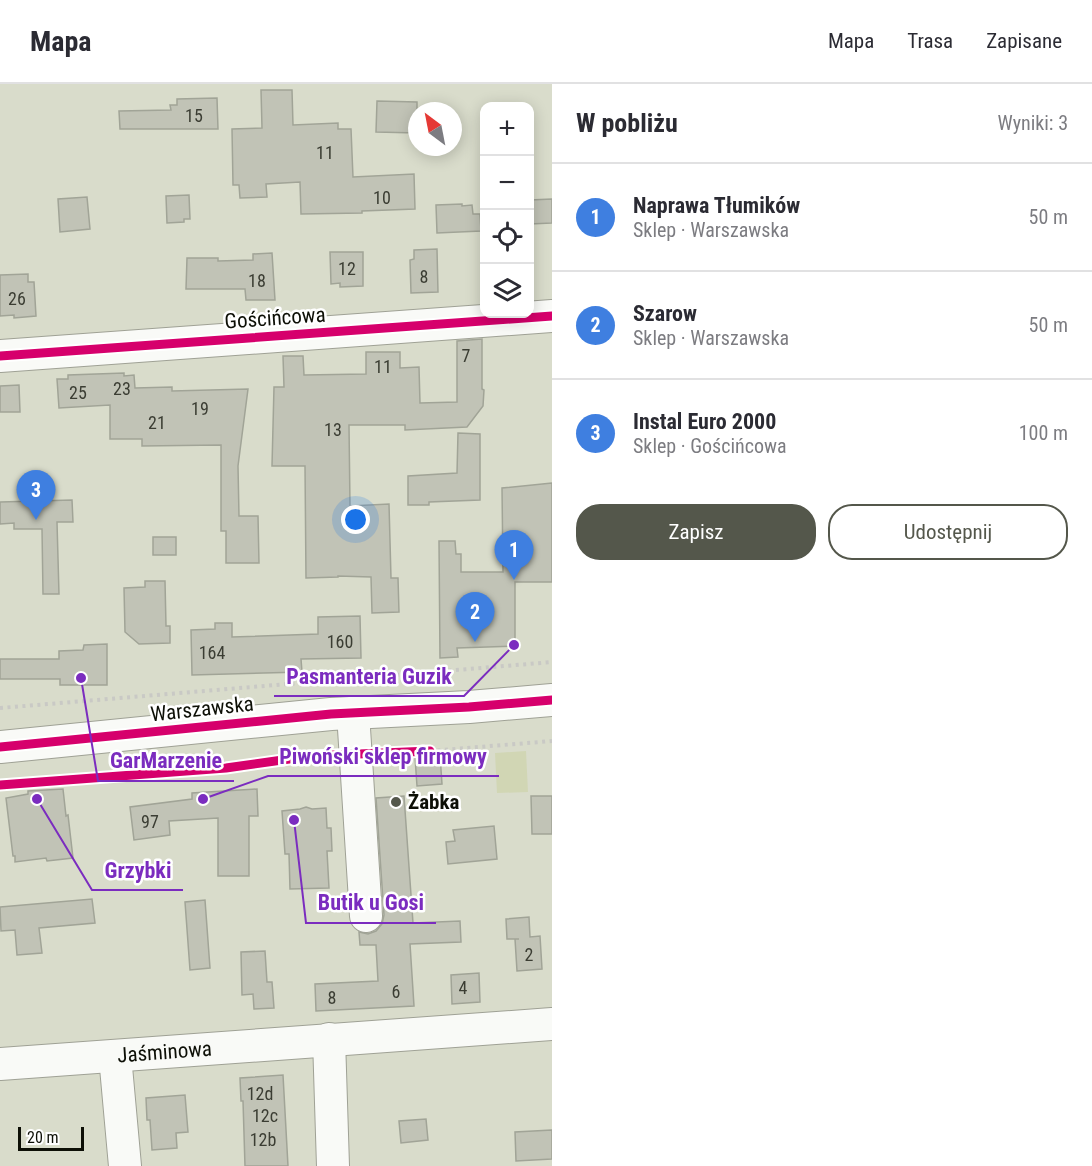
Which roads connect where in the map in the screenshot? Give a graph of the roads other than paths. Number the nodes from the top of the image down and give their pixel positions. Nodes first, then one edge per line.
1 (552, 316) edge
2 (0, 356) edge
3 (552, 700) edge
4 (353, 713) junction
5 (0, 747) edge
6 (366, 916) dead end
7 (552, 1024) edge
8 (329, 1039) junction
9 (115, 1056) junction
10 (0, 1064) edge
11 (124, 1166) edge
12 (333, 1166) edge

1 - 2 street, Gościńcowa
3 - 4 street, Warszawska
4 - 5 street, Warszawska
4 - 6 street
7 - 8 street, Jaśminowa
8 - 9 street, Jaśminowa
8 - 12 street
9 - 10 street, Jaśminowa
9 - 11 street

